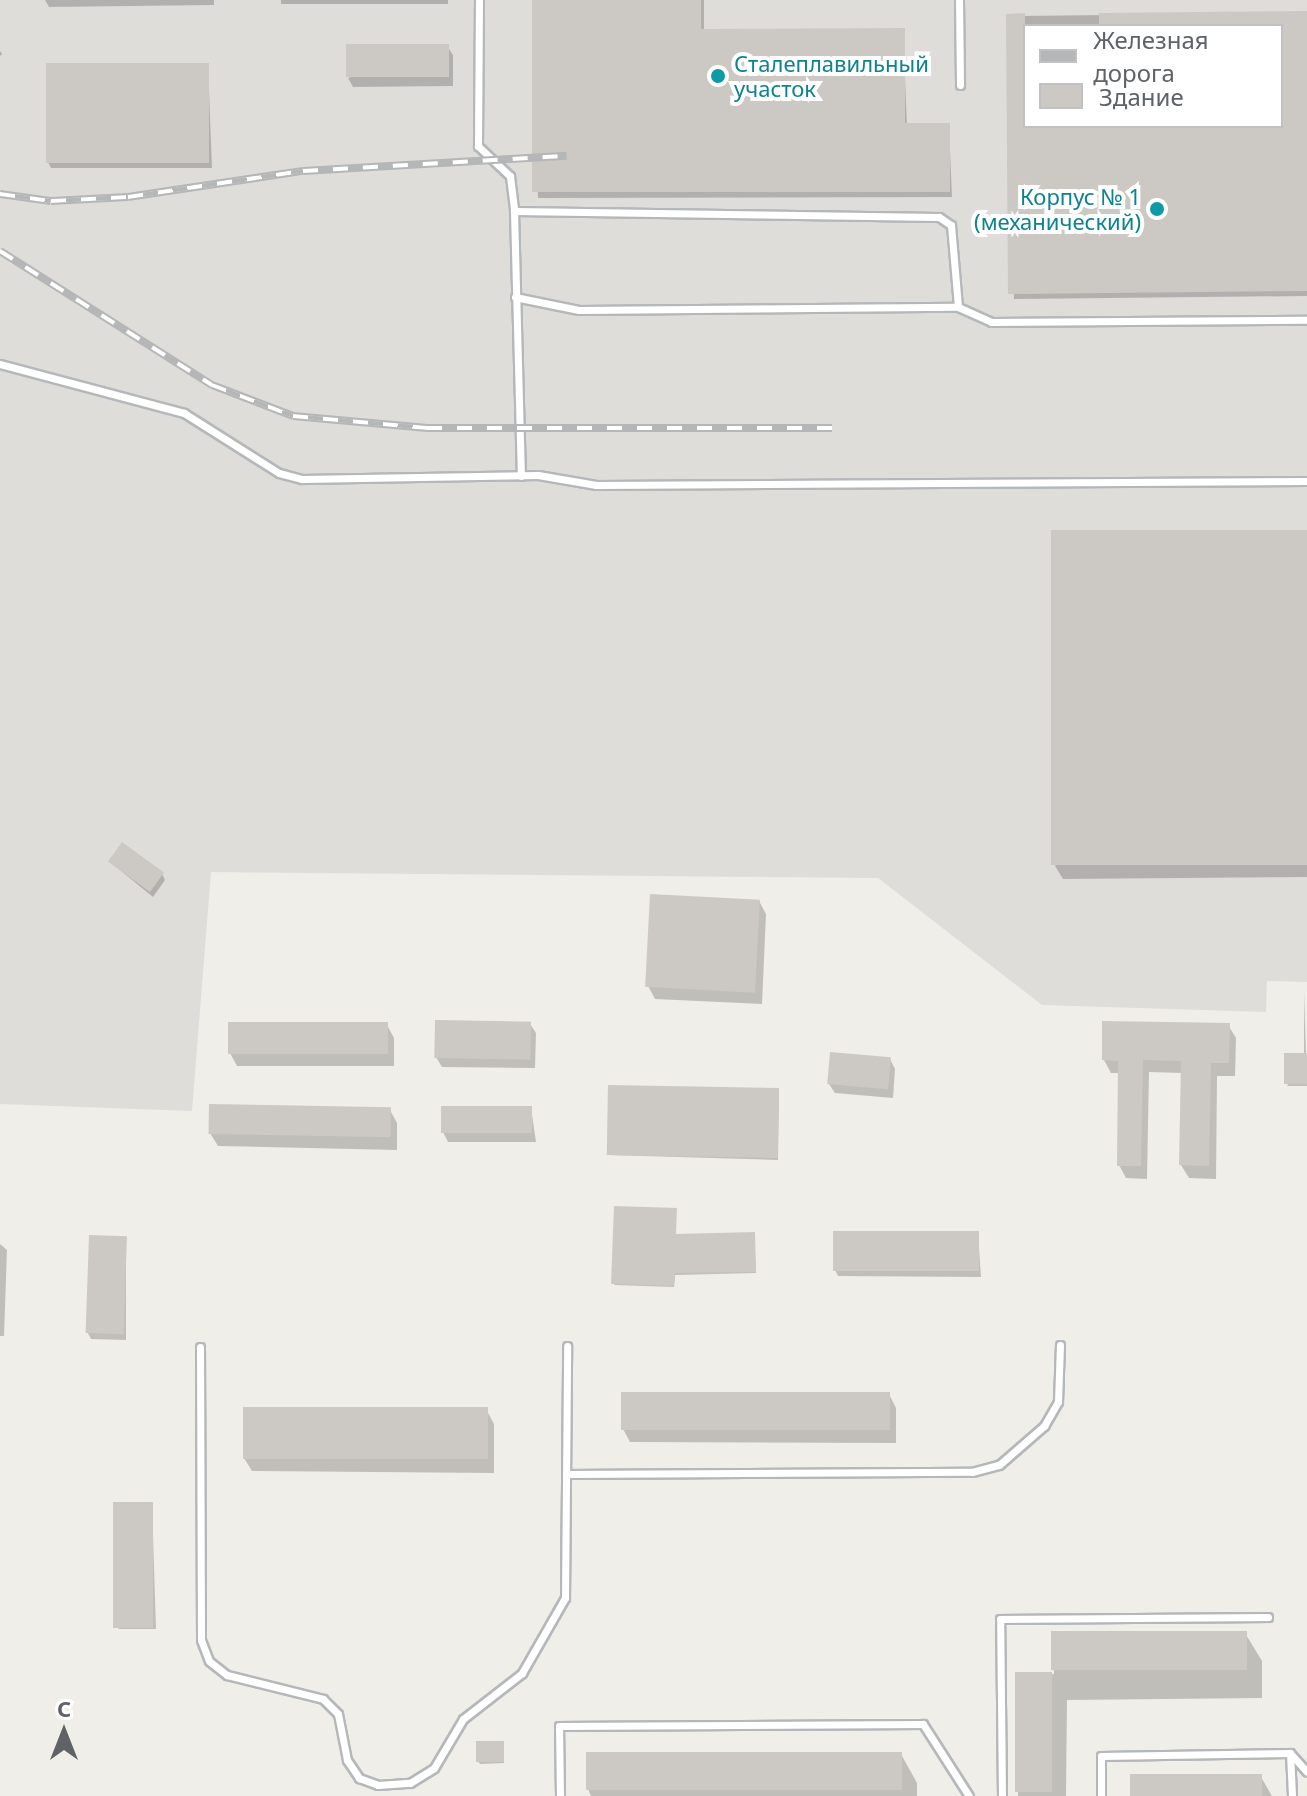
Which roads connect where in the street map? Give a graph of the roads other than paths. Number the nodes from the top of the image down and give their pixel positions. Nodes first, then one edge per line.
1 (479, 0) edge
2 (959, 0) edge
3 (960, 85) dead end
4 (514, 211) junction
5 (515, 297) junction
6 (958, 307) junction
7 (1307, 320) edge
8 (0, 364) edge
9 (521, 476) junction
10 (1307, 481) edge
11 (1060, 1345) dead end
12 (567, 1346) dead end
13 (200, 1347) dead end
14 (566, 1474) junction
15 (1268, 1617) dead end
16 (1290, 1753) junction
17 (1307, 1772) edge
18 (560, 1796) edge
19 (969, 1796) edge
20 (1002, 1796) edge
21 (1101, 1796) edge
22 (1292, 1796) edge

1 - 4 lane
2 - 3 lane
4 - 5 lane
4 - 6 lane
5 - 6 lane
5 - 9 lane
6 - 7 lane
8 - 9 lane
9 - 10 lane
11 - 14 lane
12 - 14 lane
13 - 14 lane
15 - 20 lane
16 - 17 lane
16 - 21 lane
16 - 22 lane
18 - 19 lane

